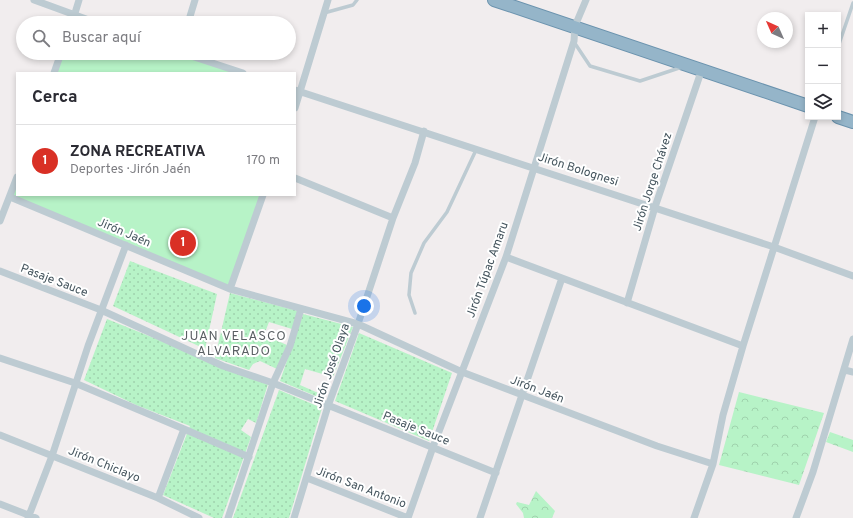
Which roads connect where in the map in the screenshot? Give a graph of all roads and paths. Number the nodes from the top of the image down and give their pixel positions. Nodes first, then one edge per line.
1 (34, 0) edge
2 (79, 0) edge
3 (195, 0) edge
4 (328, 0) edge
5 (357, 0) edge
6 (494, 0) edge
7 (586, 0) edge
8 (853, 3) edge
9 (323, 14) junction
10 (75, 15) joint
11 (190, 16) edge
12 (575, 26) junction
13 (841, 38) edge
14 (574, 41) junction
15 (59, 60) edge
16 (203, 60) edge
17 (687, 65) junction
18 (702, 69) junction
19 (54, 72) edge
20 (240, 72) edge
21 (298, 91) edge
22 (296, 102) edge
23 (805, 105) edge
24 (841, 118) edge
25 (813, 120) edge
26 (853, 122) edge
27 (424, 131) junction
28 (476, 148) junction
29 (535, 167) junction
30 (296, 178) edge
31 (16, 180) edge
32 (263, 196) edge
33 (10, 197) junction
34 (655, 208) junction
35 (393, 218) junction
36 (0, 221) edge
37 (126, 245) junction
38 (774, 247) junction
39 (506, 257) junction
40 (0, 271) edge
41 (853, 276) edge
42 (562, 278) junction
43 (230, 289) junction
44 (627, 303) junction
45 (301, 308) junction
46 (101, 310) junction
47 (415, 313) dead end
48 (358, 324) junction
49 (853, 339) edge
50 (743, 346) junction
51 (0, 358) edge
52 (845, 370) junction
53 (462, 372) junction
54 (853, 372) edge
55 (75, 383) junction
56 (274, 383) junction
57 (522, 396) junction
58 (328, 406) junction
59 (184, 430) junction
60 (0, 435) edge
61 (433, 447) junction
62 (52, 456) junction
63 (249, 457) junction
64 (713, 464) junction
65 (496, 473) junction
66 (307, 478) junction
67 (158, 498) junction
68 (0, 504) edge
69 (31, 517) edge
70 (198, 518) edge
71 (228, 518) edge
72 (294, 518) edge
73 (408, 518) edge
74 (480, 518) edge
75 (694, 518) edge
76 (796, 518) edge

1 - 10 street
2 - 10 street
3 - 11 street
4 - 9 street
5 - 9 lane
6 - 12 highway
7 - 12 street, Jirón Túpac Amaru
8 - 13 lane
9 - 21 street
12 - 14 street, Jirón Túpac Amaru
12 - 17 highway
14 - 17 lane
14 - 29 street, Jirón Túpac Amaru
15 - 19 street
16 - 20 street
17 - 18 highway
18 - 23 highway
18 - 34 street, Jirón Jorge Chávez
21 - 22 street
21 - 27 street, Jirón Bolognesi
24 - 26 highway
25 - 38 street
27 - 28 street, Jirón Bolognesi
27 - 35 street, Jirón José Olaya
28 - 29 street, Jirón Bolognesi
28 - 47 lane
29 - 34 street, Jirón Bolognesi
29 - 39 street, Jirón Túpac Amaru
30 - 35 street
31 - 33 street
32 - 43 street
33 - 36 street
33 - 37 street, Jirón Jaén
34 - 38 street, Jirón Bolognesi
34 - 44 street, Jirón Jorge Chávez
35 - 48 street, Jirón José Olaya
37 - 43 street, Jirón Jaén
37 - 46 street
38 - 41 street, Jirón Bolognesi
38 - 50 street
39 - 42 street
39 - 53 street, Jirón Túpac Amaru
40 - 46 street, Pasaje Sauce
42 - 44 street
42 - 57 street
43 - 45 street, Jirón Jaén
44 - 50 street
45 - 48 street, Jirón Jaén
45 - 56 street
46 - 55 street
46 - 56 street, Pasaje Sauce
48 - 53 street, Jirón Jaén
48 - 58 street, Jirón José Olaya
49 - 52 street
50 - 64 street
51 - 55 street
52 - 54 street
52 - 76 street
53 - 57 street, Jirón Jaén
53 - 61 street, Jirón Túpac Amaru
55 - 59 street
55 - 62 street
56 - 58 street, Pasaje Sauce
56 - 63 street
57 - 64 street, Jirón Jaén
57 - 65 street
58 - 61 street, Pasaje Sauce
58 - 66 street, Jirón José Olaya
59 - 63 street
59 - 67 street
60 - 62 street, Jirón Chiclayo
61 - 65 street, Pasaje Sauce
61 - 73 street, Jirón Túpac Amaru
62 - 67 street, Jirón Chiclayo
62 - 69 street
63 - 71 street
64 - 75 street
65 - 74 street
66 - 72 street, Jirón José Olaya
66 - 73 street, Jirón San Antonio
67 - 70 street, Jirón Chiclayo
68 - 69 street

